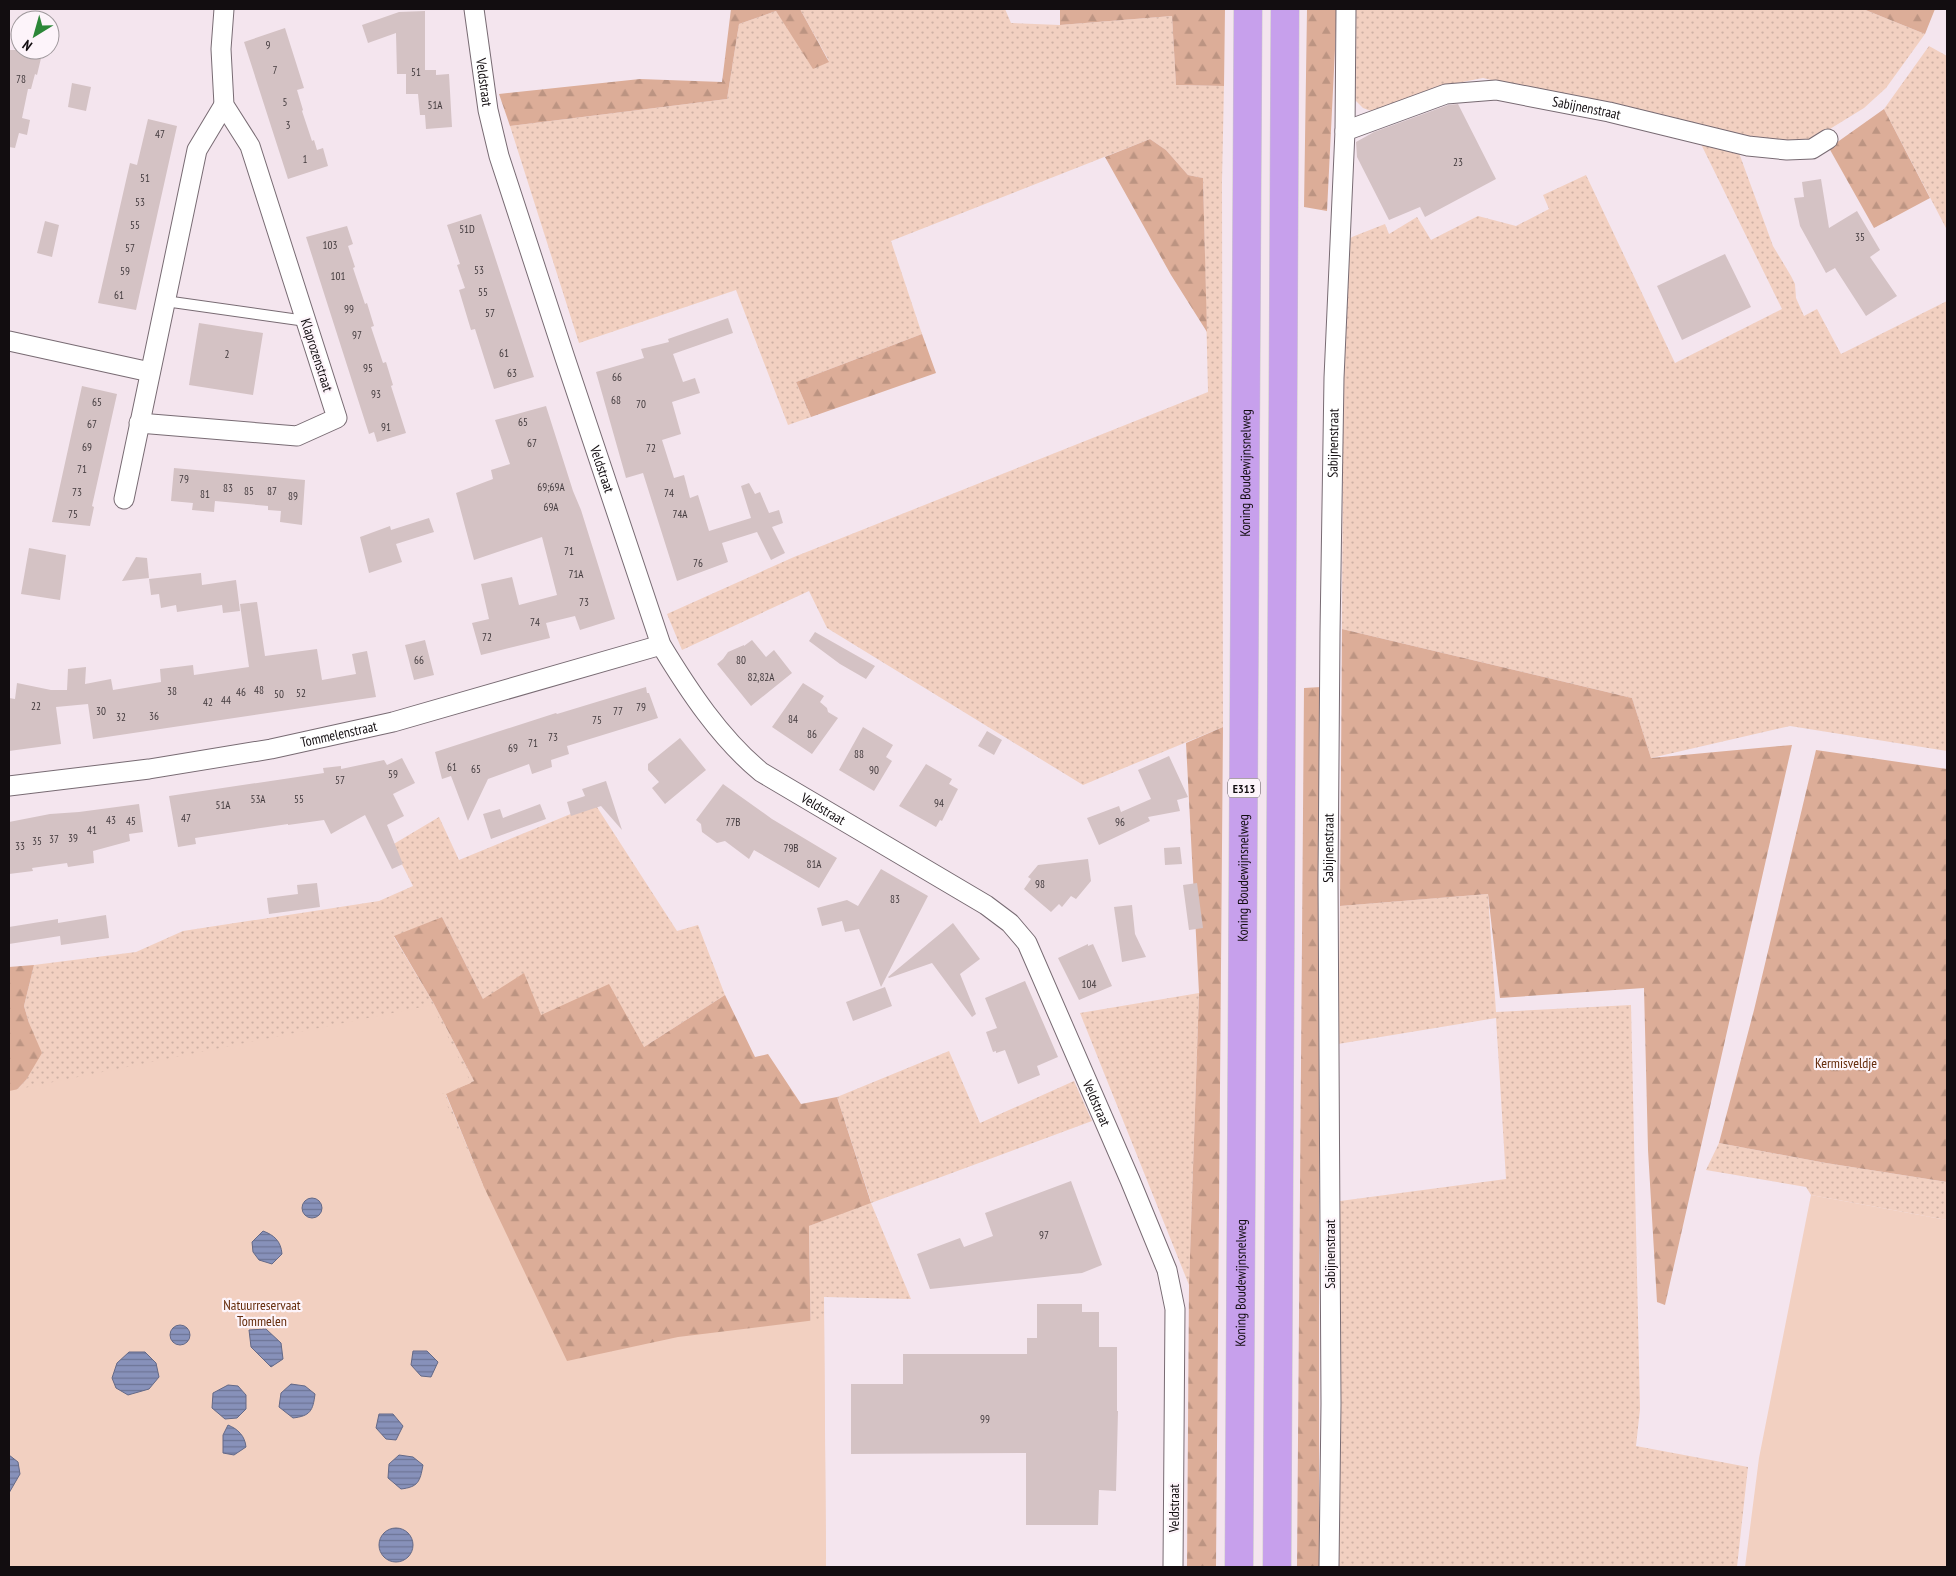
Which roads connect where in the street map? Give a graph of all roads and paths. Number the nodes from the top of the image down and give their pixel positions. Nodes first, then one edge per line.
1 (224, 9) edge
2 (474, 9) edge
3 (1248, 9) edge
4 (1285, 9) edge
5 (1346, 9) edge
6 (224, 105) junction
7 (1345, 131) junction
8 (1828, 139) dead end
9 (165, 301) junction
10 (306, 321) junction
11 (9, 340) edge
12 (150, 372) junction
13 (139, 423) junction
14 (124, 499) dead end
15 (661, 645) junction
16 (9, 786) edge
17 (1173, 1567) edge
18 (1239, 1567) edge
19 (1276, 1567) edge
20 (1329, 1567) edge

1 - 6 street, Klaprozenstraat
2 - 15 street, Veldstraat
3 - 18 highway, Koning Boudewijnsnelweg / E313
4 - 19 highway, E313
5 - 7 street, Sabijnenstraat
6 - 9 street
6 - 10 street, Klaprozenstraat
7 - 8 street, Sabijnenstraat
7 - 20 street, Sabijnenstraat
9 - 10 lane
9 - 12 street
10 - 13 street, Klaprozenstraat
11 - 12 street
12 - 13 street
13 - 14 street
15 - 16 street, Tommelenstraat
15 - 17 street, Veldstraat

